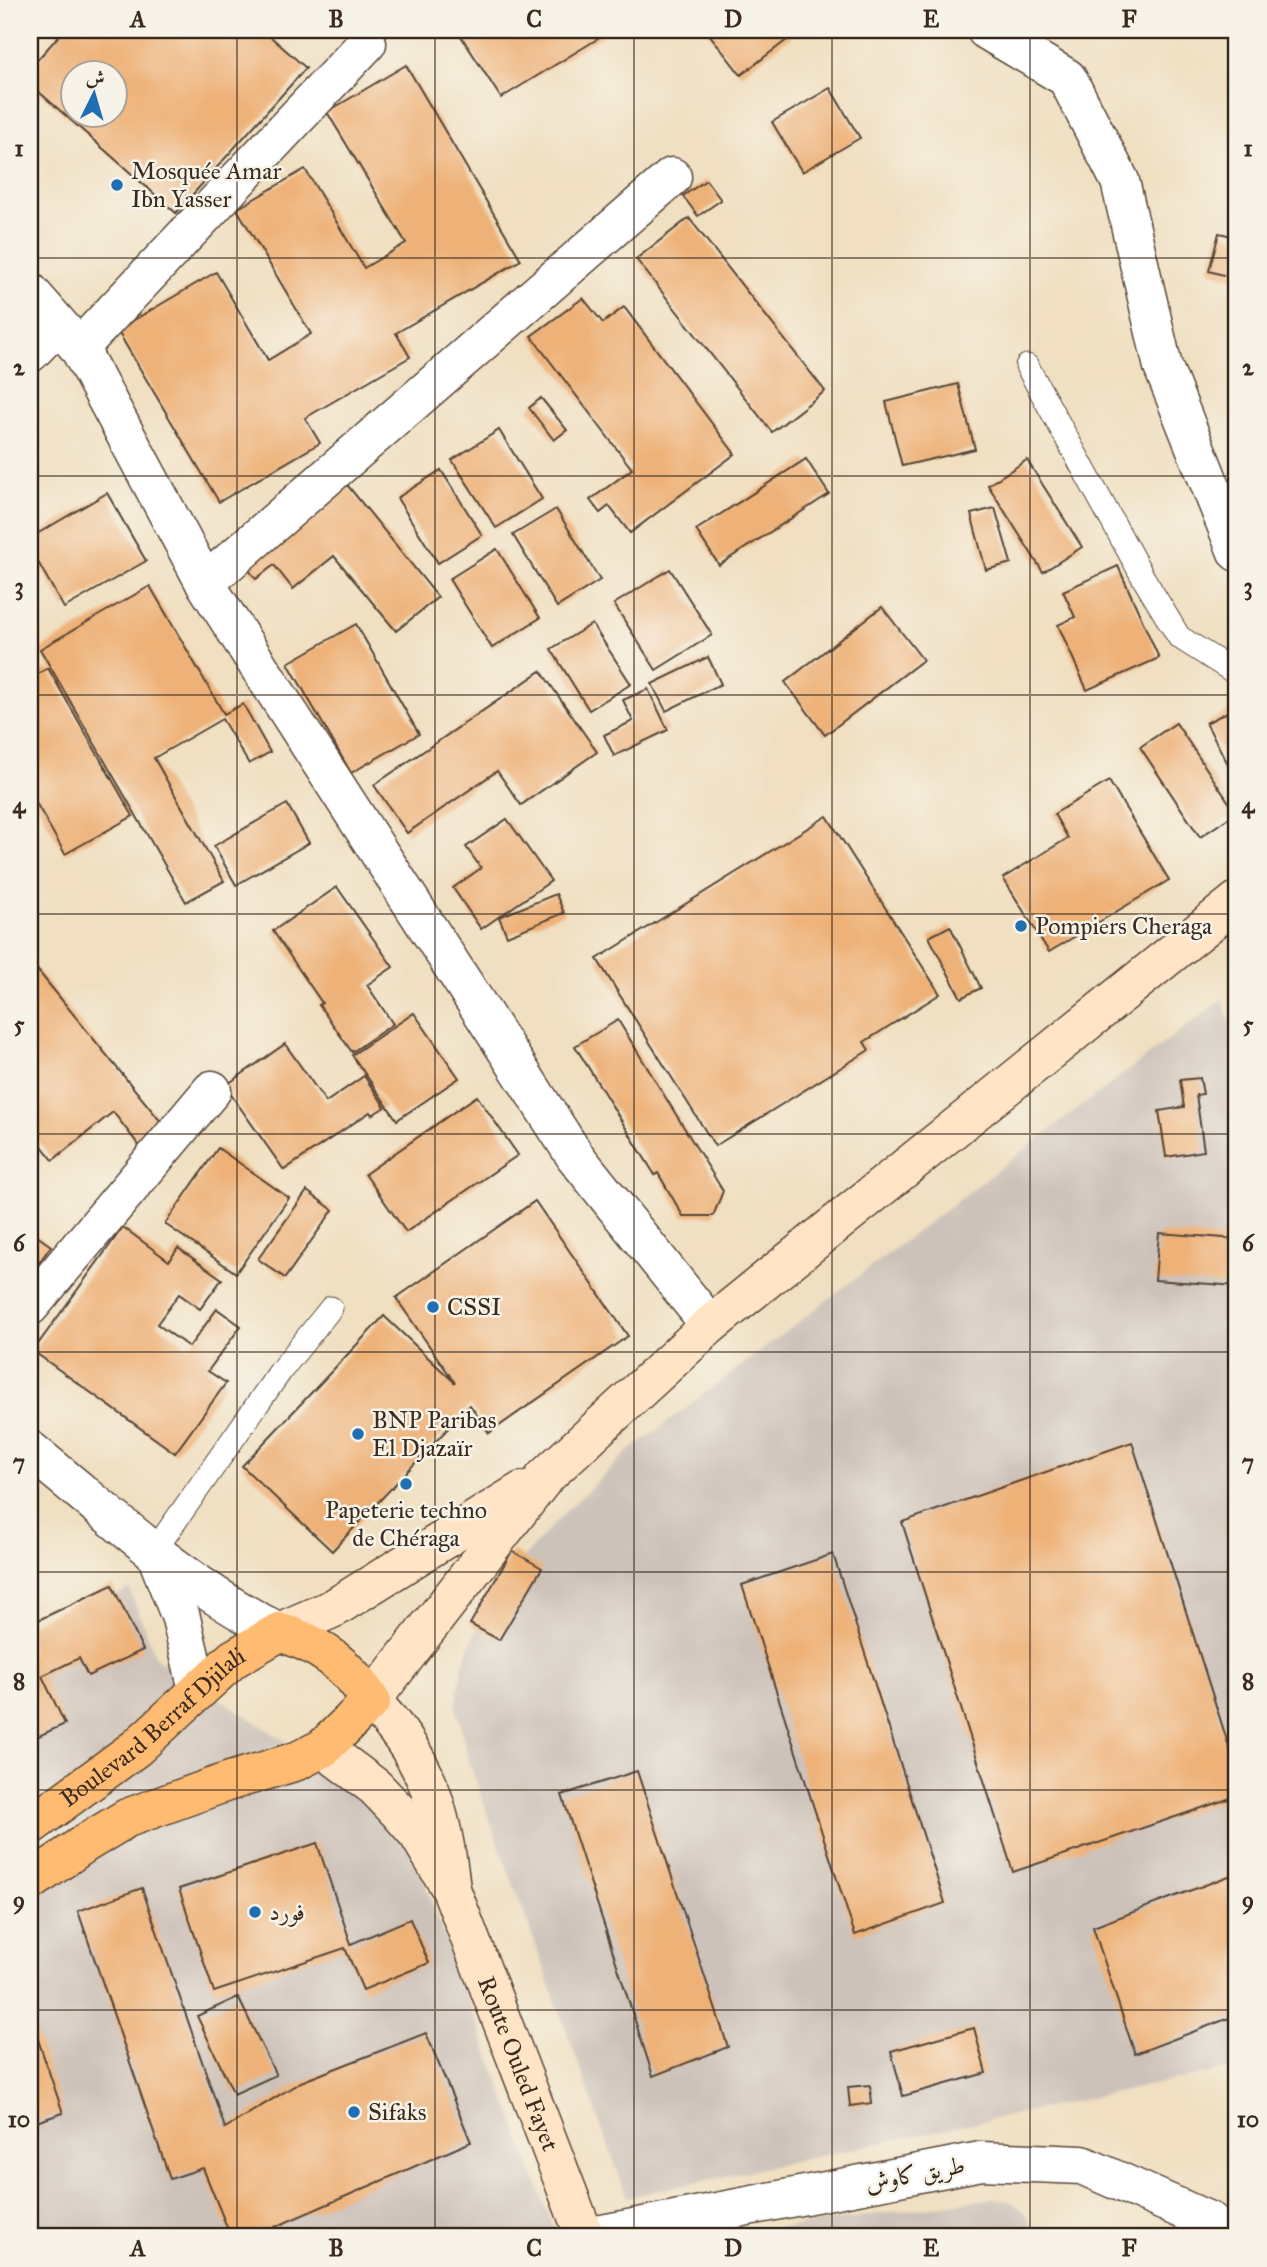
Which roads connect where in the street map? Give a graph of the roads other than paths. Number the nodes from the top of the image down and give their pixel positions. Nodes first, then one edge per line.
1 (986, 30) edge
2 (367, 43) dead end
3 (672, 177) dead end
4 (30, 292) edge
5 (68, 337) junction
6 (30, 353) edge
7 (1027, 366) dead end
8 (1237, 552) edge
9 (205, 583) junction
10 (1237, 671) edge
11 (1237, 901) edge
12 (212, 1090) dead end
13 (30, 1306) edge
14 (331, 1308) dead end
15 (710, 1325) junction
16 (30, 1450) edge
17 (545, 1477) junction
18 (155, 1550) junction
19 (279, 1632) junction
20 (198, 1690) junction
21 (371, 1701) junction
22 (323, 1748) junction
23 (30, 1826) edge
24 (30, 1882) edge
25 (451, 1889) junction
26 (586, 2237) edge
27 (1230, 2237) edge

1 - 8 street
2 - 5 street
3 - 9 street
4 - 5 street
5 - 6 street
5 - 9 street
7 - 10 lane
9 - 15 street
11 - 15 main road
12 - 13 street
14 - 18 lane
15 - 17 main road
16 - 18 street
17 - 19 main road
17 - 21 main road
18 - 19 street
18 - 20 street
19 - 20 highway, Boulevard Berraf Djilali
19 - 21 highway
20 - 23 highway, Boulevard Berraf Djilali
21 - 22 highway, Boulevard Berraf Djilali
21 - 25 main road
22 - 24 highway, Boulevard Berraf Djilali
22 - 25 main road
25 - 26 main road, Route Ouled Fayet
26 - 27 street, طريق كاوش

